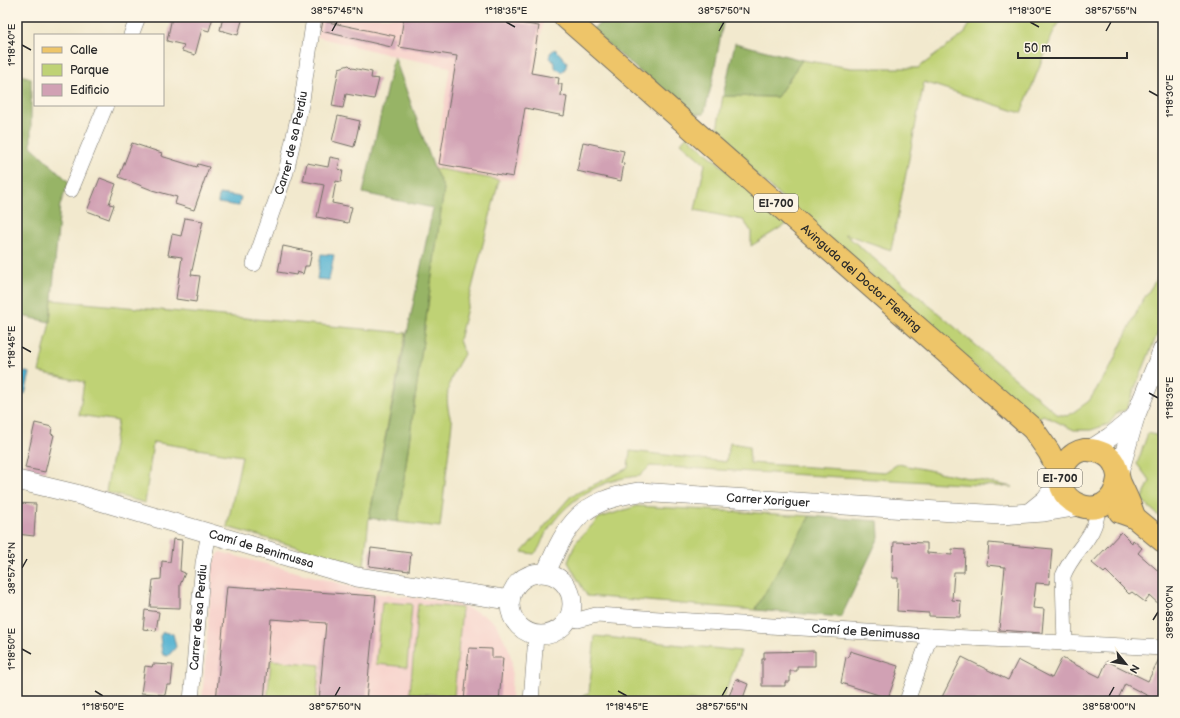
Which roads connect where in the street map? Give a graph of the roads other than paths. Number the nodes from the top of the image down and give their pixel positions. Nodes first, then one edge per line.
1 (138, 17) edge
2 (314, 17) edge
3 (565, 17) edge
4 (132, 34) edge
5 (106, 106) edge
6 (71, 190) dead end
7 (254, 264) dead end
8 (1163, 349) edge
9 (1135, 417) junction
10 (1033, 428) junction
11 (1085, 450) junction
12 (1060, 477) junction
13 (1118, 477) junction
14 (17, 480) edge
15 (1093, 506) junction
16 (1030, 512) junction
17 (1134, 517) junction
18 (208, 534) junction
19 (1163, 541) edge
20 (546, 573) junction
21 (510, 600) junction
22 (570, 616) junction
23 (536, 636) junction
24 (930, 636) junction
25 (1065, 644) junction
26 (1163, 648) edge
27 (191, 701) edge
28 (531, 701) edge
29 (907, 701) edge

1 - 4 street
2 - 7 street, Carrer de sa Perdiu
3 - 10 main road, Avinguda del Doctor Fleming / EI-700
5 - 6 street
8 - 9 street
9 - 11 street
9 - 13 street
10 - 11 main road, Avinguda del Doctor Fleming / EI-700
10 - 12 main road, Avinguda del Doctor Fleming / EI-700
11 - 12 main road, EI-700
11 - 13 main road, EI-700
12 - 15 main road, EI-700
12 - 16 street
13 - 15 main road
13 - 17 main road, EI-700
14 - 18 street, Camí de Benimussa
15 - 16 street, Carrer Xoriguer
15 - 17 main road, EI-700
15 - 25 street
16 - 20 street, Carrer Xoriguer
17 - 19 main road, EI-700
18 - 21 street, Camí de Benimussa
18 - 27 street, Carrer de sa Perdiu
20 - 21 street
20 - 22 street
21 - 23 street
22 - 23 street
22 - 24 street, Camí de Benimussa
23 - 28 street
24 - 25 street, Camí de Benimussa
24 - 29 street
25 - 26 street, Camí de Benimussa

